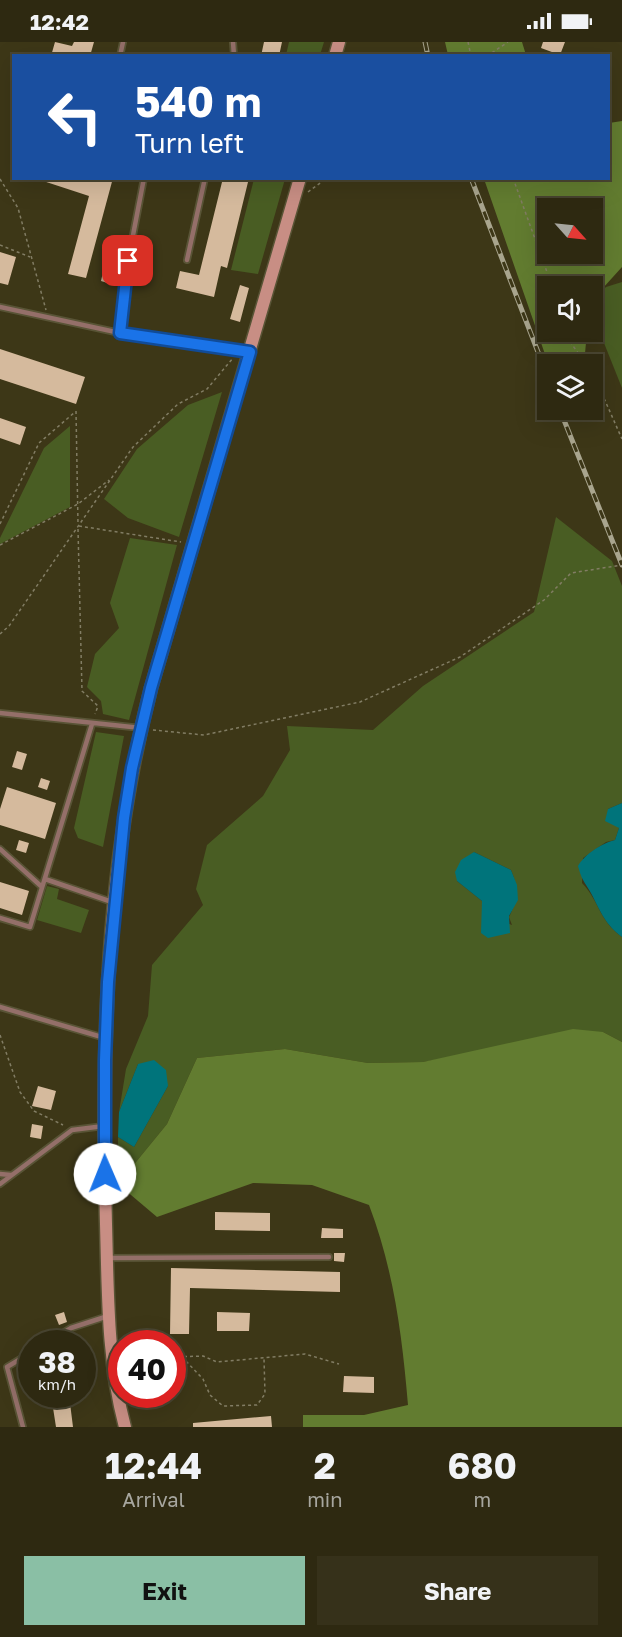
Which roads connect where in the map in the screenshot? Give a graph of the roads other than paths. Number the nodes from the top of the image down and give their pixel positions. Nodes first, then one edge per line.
1 (144, 180) edge
2 (205, 180) edge
3 (299, 180) edge
4 (187, 260) dead end
5 (0, 307) edge
6 (120, 333) junction
7 (244, 351) junction
8 (0, 713) edge
9 (92, 724) junction
10 (141, 728) junction
11 (0, 849) edge
12 (45, 879) junction
13 (42, 887) junction
14 (115, 903) junction
15 (0, 918) edge
16 (0, 1007) edge
17 (105, 1038) junction
18 (104, 1126) junction
19 (0, 1174) edge
20 (11, 1175) junction
21 (0, 1184) edge
22 (329, 1257) dead end
23 (107, 1258) junction
24 (108, 1316) junction
25 (68, 1330) edge
26 (18, 1360) edge
27 (23, 1427) edge
28 (125, 1427) edge

1 - 6 lane
2 - 4 lane
3 - 7 street
5 - 6 lane
6 - 7 lane
7 - 10 street
8 - 9 lane
9 - 10 lane
9 - 12 lane
10 - 14 street
11 - 13 lane
12 - 13 lane
12 - 14 lane
13 - 15 lane
14 - 17 street
16 - 17 lane
17 - 18 street
18 - 20 lane
18 - 23 street
19 - 20 lane
20 - 21 lane
22 - 23 lane
23 - 24 street
24 - 25 lane
24 - 28 street
26 - 27 lane

